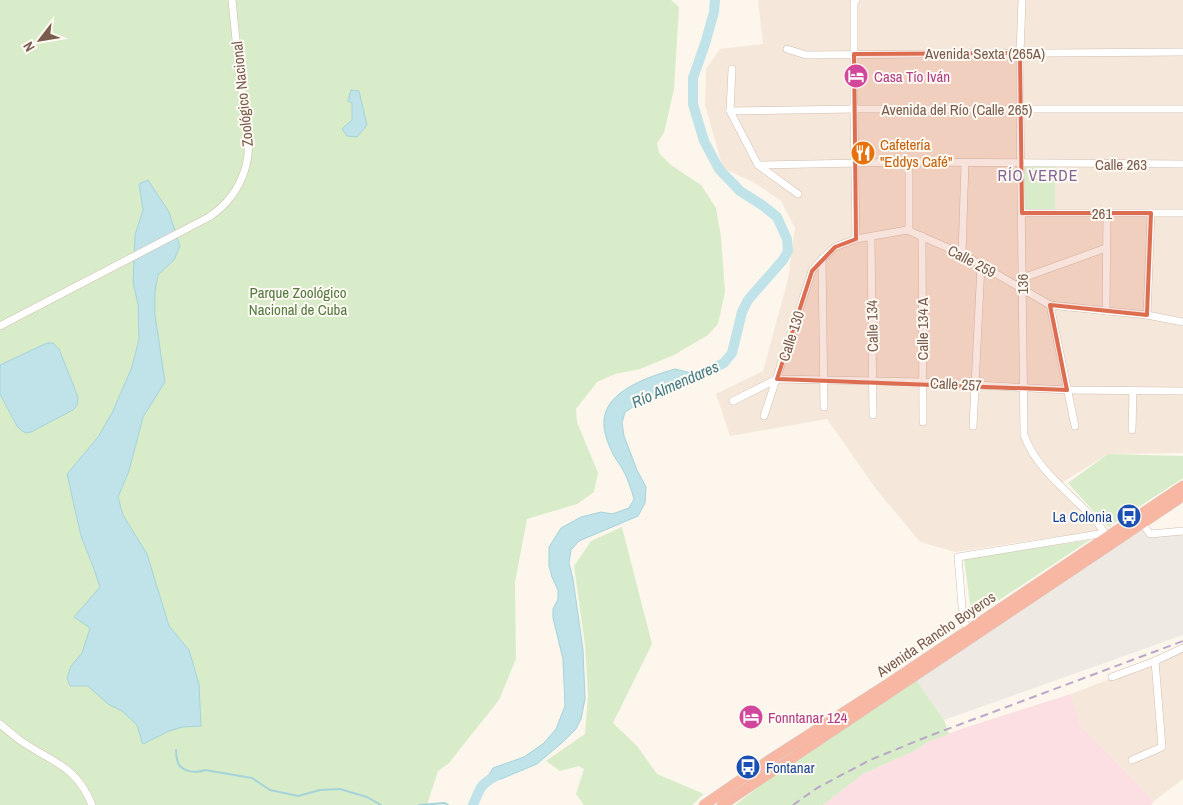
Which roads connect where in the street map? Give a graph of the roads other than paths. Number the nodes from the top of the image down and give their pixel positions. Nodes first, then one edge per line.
1 (232, 0) edge
2 (855, 0) edge
3 (1022, 0) edge
4 (787, 49) dead end
5 (1183, 52) edge
6 (1020, 53) junction
7 (854, 54) junction
8 (732, 69) dead end
9 (854, 109) junction
10 (1020, 109) junction
11 (1183, 109) edge
12 (730, 111) junction
13 (910, 162) junction
14 (855, 163) junction
15 (965, 163) junction
16 (1022, 164) junction
17 (1183, 164) edge
18 (758, 165) junction
19 (798, 194) dead end
20 (1183, 212) edge
21 (1022, 213) junction
22 (1107, 213) junction
23 (1152, 213) junction
24 (909, 231) junction
25 (922, 236) junction
26 (871, 237) junction
27 (856, 239) junction
28 (1106, 248) junction
29 (962, 254) junction
30 (822, 259) junction
31 (981, 265) junction
32 (1022, 278) junction
33 (1014, 284) junction
34 (1022, 289) junction
35 (1050, 305) junction
36 (1106, 312) junction
37 (1147, 315) junction
38 (1183, 315) edge
39 (1183, 322) edge
40 (0, 326) edge
41 (777, 379) junction
42 (824, 380) junction
43 (873, 381) junction
44 (922, 382) junction
45 (975, 384) junction
46 (1023, 387) junction
47 (1067, 390) junction
48 (1132, 391) junction
49 (1183, 391) edge
50 (733, 401) dead end
51 (824, 407) dead end
52 (873, 415) dead end
53 (764, 416) dead end
54 (923, 422) dead end
55 (973, 426) dead end
56 (1075, 426) dead end
57 (1132, 430) dead end
58 (1183, 486) edge
59 (1183, 496) edge
60 (1142, 522) junction
61 (1183, 531) edge
62 (1106, 535) junction
63 (968, 630) junction
64 (1183, 648) edge
65 (1155, 661) junction
66 (1112, 677) dead end
67 (0, 724) edge
68 (1132, 760) dead end
69 (92, 805) edge
70 (704, 805) edge
71 (722, 805) edge

1 - 40 street, Zoológico Nacional
2 - 7 street
3 - 6 street, 136
4 - 7 street, Avenida Sexta (265A)
5 - 6 street, Avenida Sexta (265A)
6 - 7 street, Avenida Sexta (265A)
6 - 10 street, 136
7 - 9 street
8 - 12 street
9 - 10 street, Avenida del Río (Calle 265)
9 - 12 street, Avenida del Río (Calle 265)
9 - 14 street
10 - 11 street, Avenida del Río (Calle 265)
10 - 16 street, 136
12 - 18 street
13 - 14 street, Calle 263
13 - 15 street, Calle 263
13 - 24 street
14 - 18 street, Calle 263
14 - 27 street
15 - 16 street, Calle 263
15 - 29 street
16 - 17 street, Calle 263
16 - 21 street, 136
18 - 19 street
20 - 23 street, 261
21 - 22 street, 261
21 - 32 street, 136
22 - 23 street, 261
22 - 28 street
23 - 37 street
24 - 25 street, Calle 259
24 - 26 street, Calle 259
25 - 29 street, Calle 259
25 - 44 street, Calle 134 A
26 - 27 street, Calle 259
26 - 43 street, Calle 134
27 - 30 street, Calle 259
28 - 32 street
28 - 36 street
29 - 31 street, Calle 259
30 - 41 street, Calle 130
30 - 42 street
31 - 33 street, Calle 259
31 - 45 street
32 - 33 street
32 - 34 street, 136
33 - 34 street, Calle 259
34 - 35 street, Calle 259
34 - 46 street, 136
35 - 36 street, Calle 259
35 - 47 street
36 - 37 street, Calle 259
37 - 39 street, Calle 259
38 - 39 street
41 - 42 street, Calle 257
41 - 50 street, Calle 257
41 - 53 street, Calle 130
42 - 43 street, Calle 257
42 - 51 street
43 - 44 street, Calle 257
43 - 52 street, Calle 134
44 - 45 street, Calle 257
44 - 54 street, Calle 134 A
45 - 46 street, Calle 257
45 - 55 street
46 - 47 street, Calle 257
46 - 62 street, 136
47 - 48 street, Calle 257
47 - 56 street
48 - 49 street, Calle 257
48 - 57 street
58 - 62 highway, Avenida Rancho Boyeros
59 - 60 highway, Avenida Rancho Boyeros
60 - 61 street
60 - 71 highway, Avenida Rancho Boyeros
62 - 63 highway, Avenida Rancho Boyeros
62 - 63 street
63 - 70 highway, Avenida Rancho Boyeros
64 - 65 street
65 - 66 street
65 - 68 street
67 - 69 street

